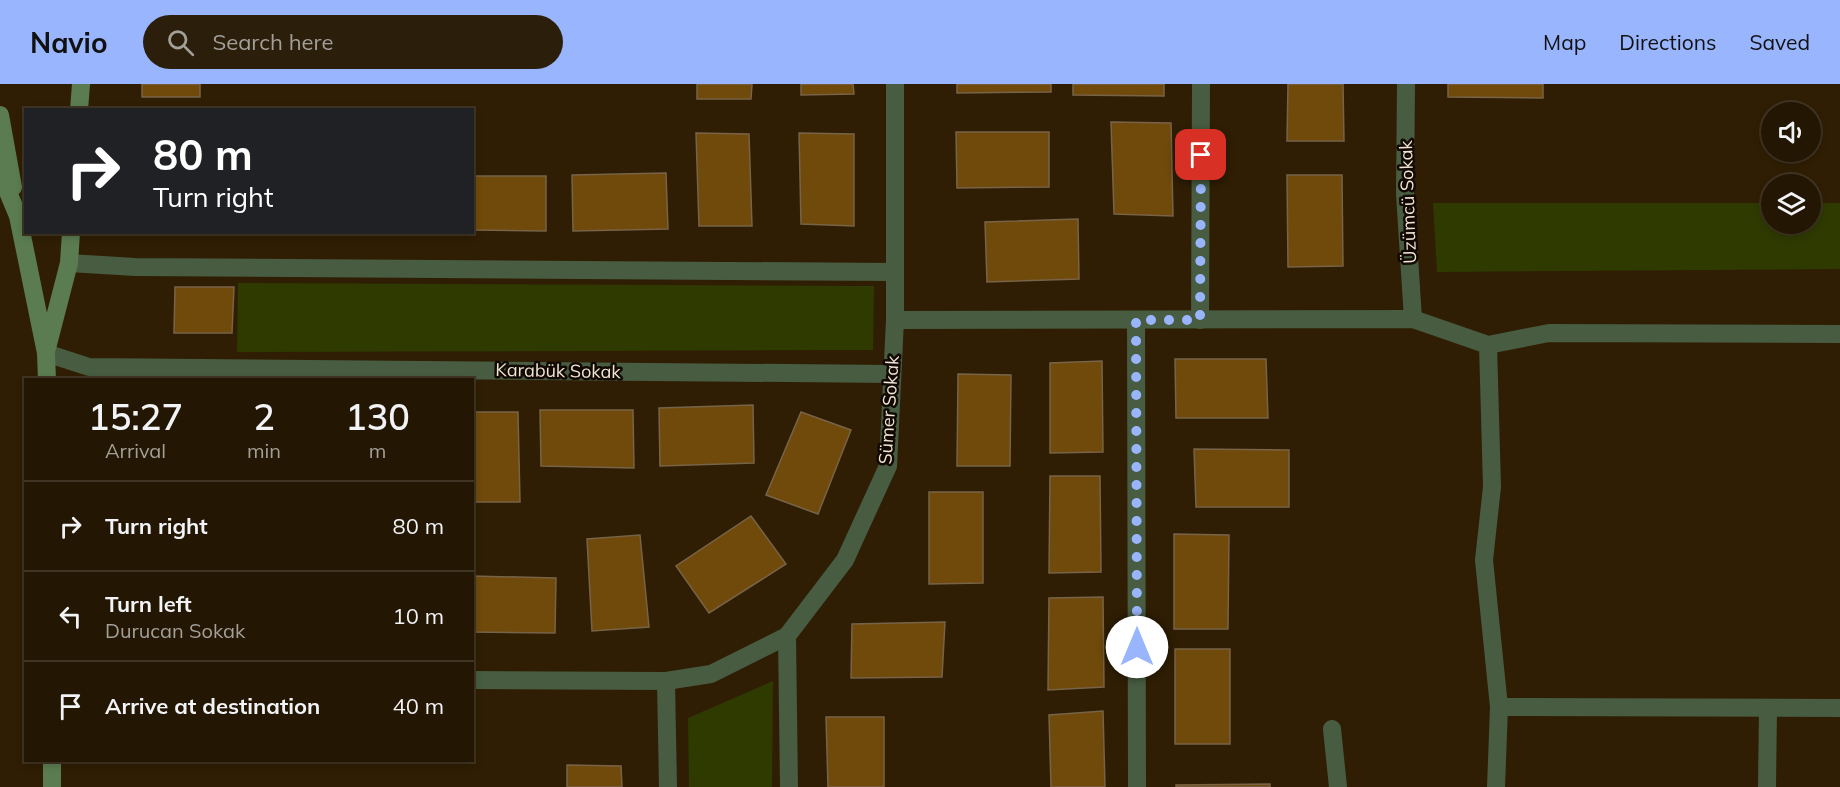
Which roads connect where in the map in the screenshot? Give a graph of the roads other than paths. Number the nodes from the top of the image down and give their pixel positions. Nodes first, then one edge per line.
1 (81, 84) edge
2 (895, 84) edge
3 (1201, 84) edge
4 (1406, 84) edge
5 (80, 108) edge
6 (0, 115) edge
7 (0, 173) edge
8 (18, 216) junction
9 (71, 234) edge
10 (69, 263) junction
11 (895, 272) junction
12 (1413, 319) junction
13 (895, 320) junction
14 (1136, 320) junction
15 (1200, 320) junction
16 (1840, 334) edge
17 (1488, 345) junction
18 (46, 353) junction
19 (892, 374) junction
20 (46, 378) edge
21 (787, 636) junction
22 (474, 680) edge
23 (666, 681) junction
24 (1499, 707) junction
25 (1768, 708) junction
26 (1840, 708) edge
27 (1332, 729) dead end
28 (51, 762) edge
29 (52, 787) edge
30 (668, 787) edge
31 (789, 787) edge
32 (1137, 787) edge
33 (1338, 787) edge
34 (1496, 787) edge
35 (1767, 787) edge

1 - 5 street
2 - 11 street, Sümer Sokak
3 - 15 street
4 - 12 street, Üzümcü Sokak
6 - 8 street
7 - 8 street
8 - 18 street
9 - 10 street
10 - 11 street
10 - 18 street
11 - 13 street, Sümer Sokak
12 - 15 street
12 - 17 street
13 - 14 street
13 - 19 street, Sümer Sokak
14 - 15 street
14 - 32 street
16 - 17 street
17 - 24 street
18 - 19 street, Karabük Sokak
18 - 20 street
19 - 21 street, Sümer Sokak
21 - 23 street, Sümer Sokak
21 - 31 street
22 - 23 street, Sümer Sokak
23 - 30 street
24 - 25 street
24 - 34 street
25 - 26 street
25 - 35 street
27 - 33 street
28 - 29 street

